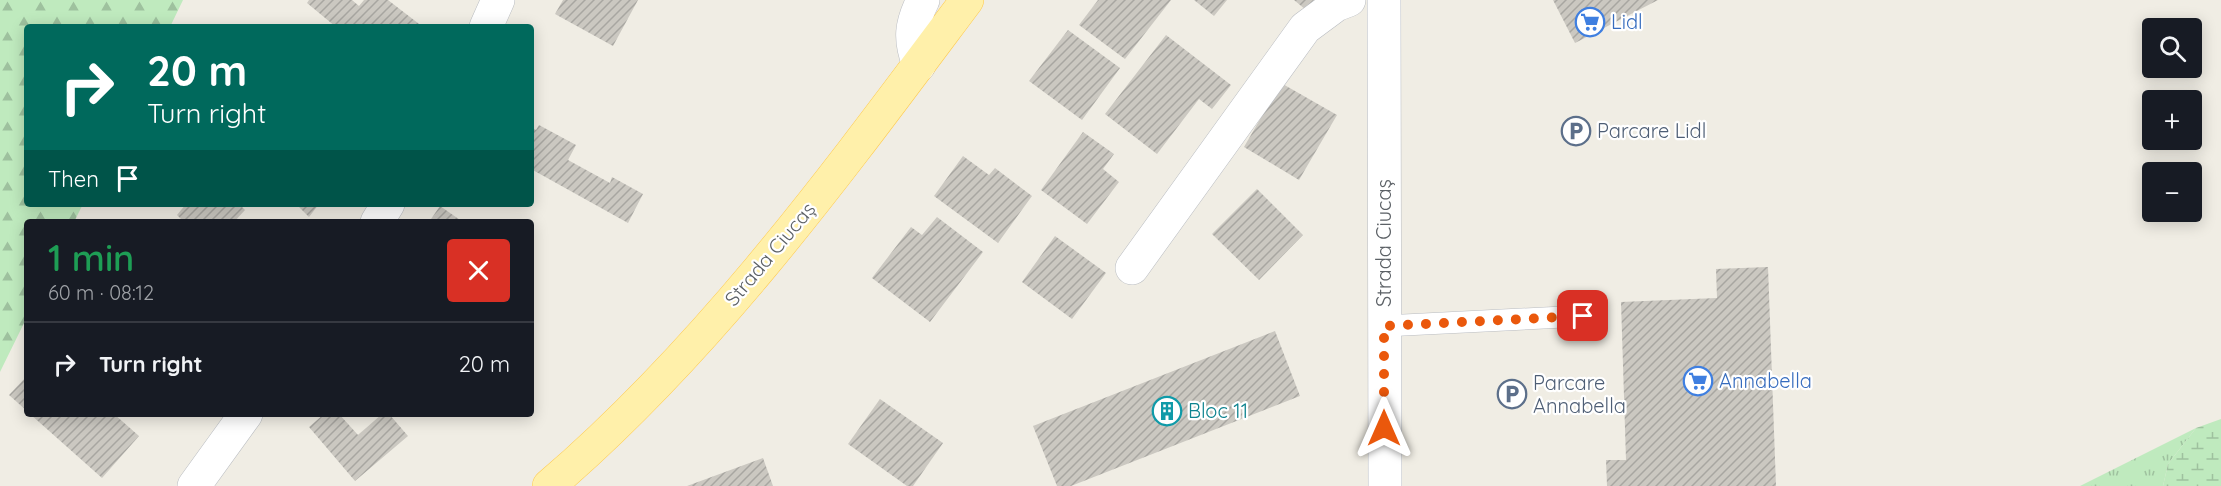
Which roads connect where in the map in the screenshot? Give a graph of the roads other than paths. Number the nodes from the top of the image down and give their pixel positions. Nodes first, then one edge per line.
1 (498, 0) edge
2 (924, 0) edge
3 (967, 0) edge
4 (1349, 0) edge
5 (1384, 0) edge
6 (487, 24) edge
7 (919, 65) junction
8 (1132, 268) dead end
9 (1583, 316) dead end
10 (1384, 326) junction
11 (244, 417) edge
12 (194, 486) edge
13 (549, 486) edge
14 (1385, 486) edge

1 - 6 street
2 - 7 street
3 - 7 main road, Strada Ciucaș
4 - 8 street
5 - 10 street, Strada Ciucaș
7 - 13 main road, Strada Ciucaș
9 - 10 lane
10 - 14 street, Strada Ciucaș
11 - 12 street

